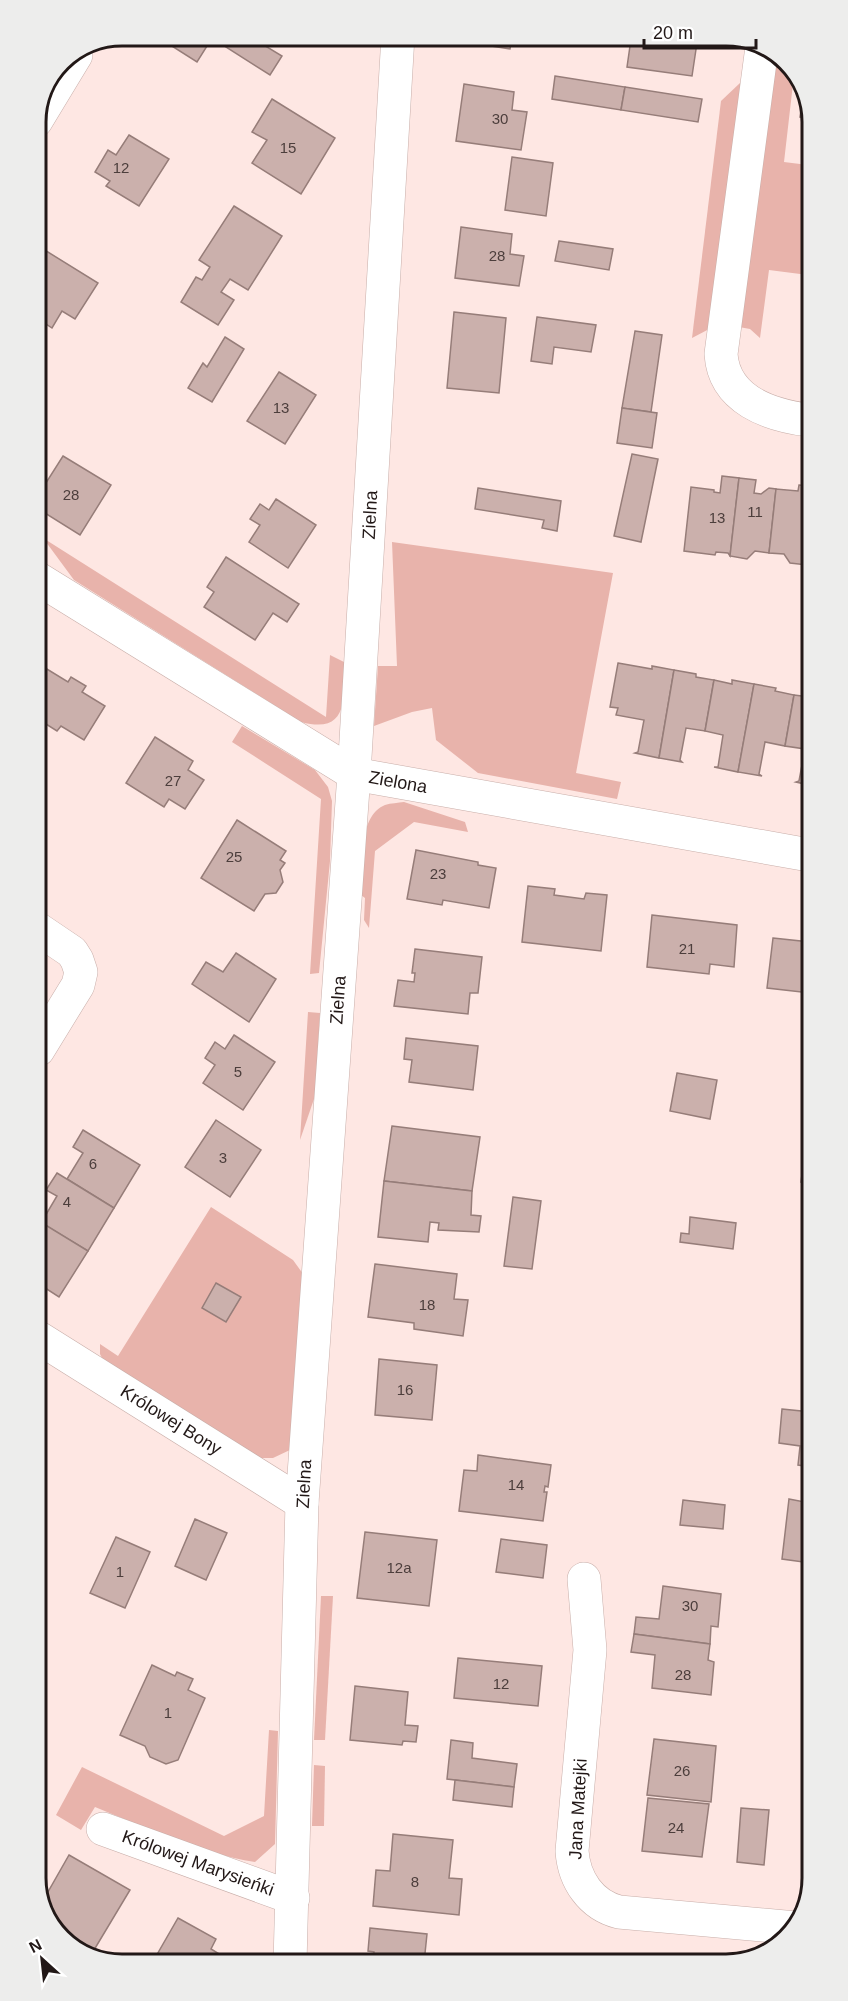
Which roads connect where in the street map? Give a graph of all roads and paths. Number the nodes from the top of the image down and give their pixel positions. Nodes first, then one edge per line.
1 (397, 46) edge
2 (761, 56) edge
3 (802, 419) edge
4 (47, 584) edge
5 (354, 774) junction
6 (802, 854) edge
7 (47, 935) edge
8 (46, 1036) edge
9 (46, 1343) edge
10 (302, 1503) junction
11 (584, 1579) dead end
12 (103, 1829) dead end
13 (293, 1898) junction
14 (784, 1927) edge
15 (290, 1954) edge

1 - 5 street, Zielna
2 - 3 street
4 - 5 street, Zielona
5 - 6 street, Zielona
5 - 10 street, Zielna
7 - 8 street
9 - 10 street, Królowej Bony
10 - 13 street, Zielna
11 - 14 street, Jana Matejki
12 - 13 street, Królowej Marysieńki
13 - 15 street, Zielna

